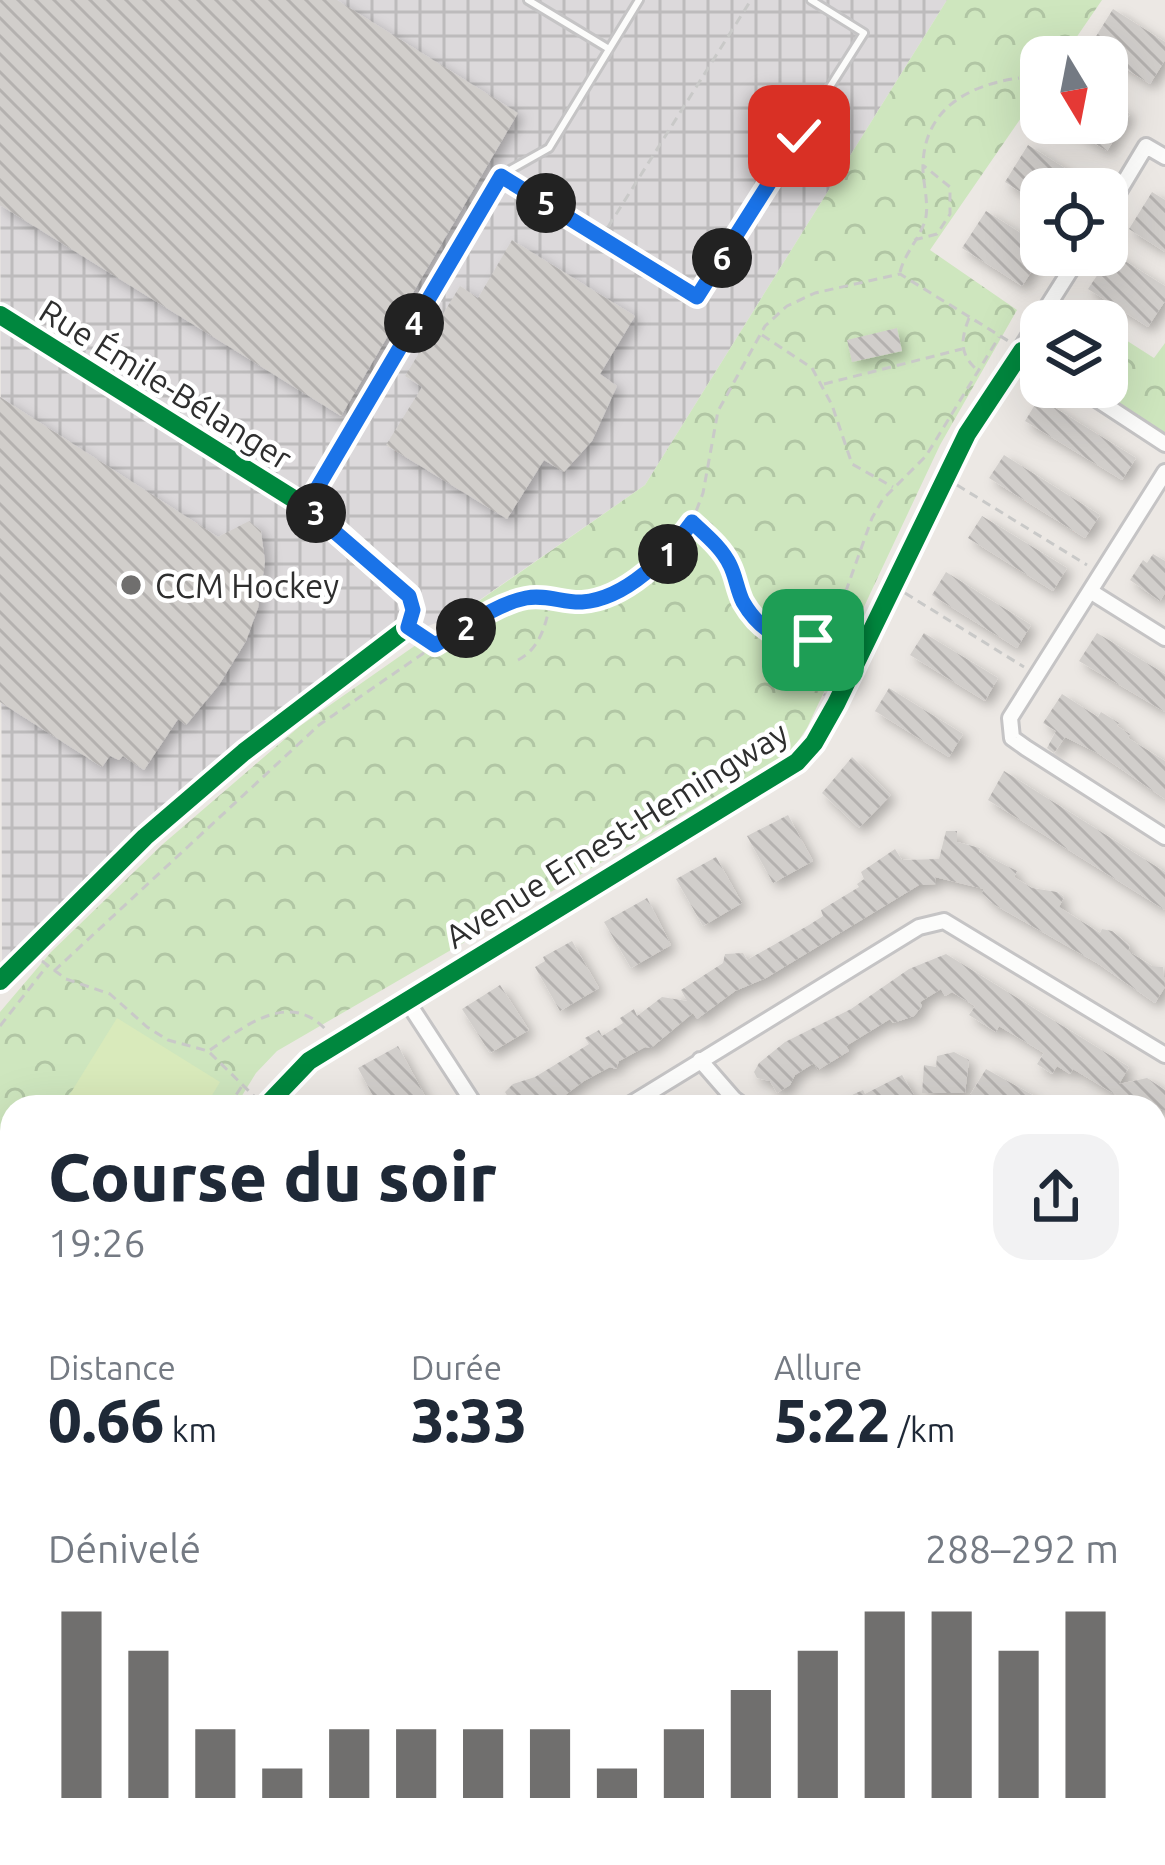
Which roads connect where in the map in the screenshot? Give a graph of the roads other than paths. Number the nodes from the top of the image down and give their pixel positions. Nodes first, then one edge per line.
1 (528, 0) edge
2 (638, 0) edge
3 (812, 0) edge
4 (609, 49) junction
5 (1165, 157) edge
6 (501, 176) junction
7 (1128, 177) edge
8 (0, 315) edge
9 (1020, 354) edge
10 (1110, 408) edge
11 (1165, 444) edge
12 (1165, 472) edge
13 (306, 507) junction
14 (1090, 591) junction
15 (1165, 638) edge
16 (1165, 837) edge
17 (0, 980) edge
18 (407, 1001) junction
19 (1165, 1055) edge
20 (700, 1060) junction
21 (275, 1095) edge
22 (468, 1095) edge
23 (645, 1095) edge
24 (731, 1095) edge

1 - 4 lane
2 - 4 lane
3 - 6 lane
4 - 6 lane
5 - 7 street
6 - 13 lane
8 - 13 street, Rue Émile-Bélanger
9 - 18 street, Avenue Ernest-Hemingway
10 - 11 street
12 - 14 street
13 - 17 street, Rue Émile-Bélanger
14 - 15 street
14 - 16 street
18 - 21 street, Avenue Ernest-Hemingway
18 - 22 street
19 - 20 street
20 - 23 street
20 - 24 street

